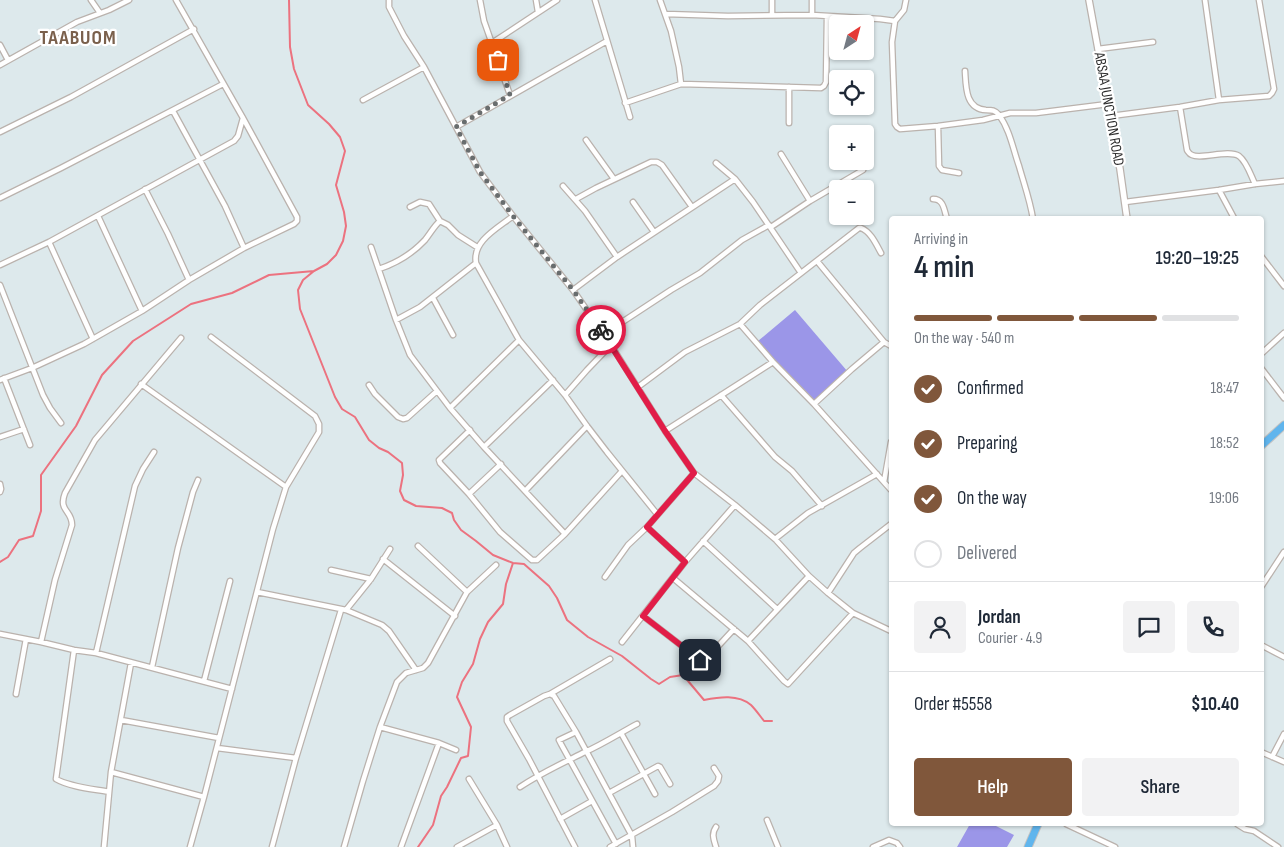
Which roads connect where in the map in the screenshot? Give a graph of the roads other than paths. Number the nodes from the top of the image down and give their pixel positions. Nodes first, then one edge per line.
1 (91, 0) edge
2 (129, 0) edge
3 (176, 0) edge
4 (389, 0) edge
5 (480, 0) edge
6 (536, 0) edge
7 (557, 0) edge
8 (595, 0) edge
9 (660, 0) edge
10 (772, 0) edge
11 (812, 0) edge
12 (906, 0) edge
13 (1090, 0) edge
14 (1205, 0) edge
15 (1259, 0) edge
16 (538, 12) junction
17 (100, 13) junction
18 (666, 14) junction
19 (772, 15) junction
20 (812, 15) junction
21 (827, 16) junction
22 (895, 22) junction
23 (194, 29) junction
24 (606, 41) junction
25 (1153, 42) dead end
26 (492, 43) junction
27 (0, 45) edge
28 (1098, 49) junction
29 (8, 60) junction
30 (0, 65) edge
31 (424, 67) junction
32 (965, 70) dead end
33 (223, 84) junction
34 (681, 84) junction
35 (789, 87) junction
36 (510, 95) junction
37 (363, 100) dead end
38 (1219, 100) junction
39 (625, 103) junction
40 (1108, 104) junction
41 (1180, 107) junction
42 (173, 111) junction
43 (1000, 116) junction
44 (1111, 116) junction
45 (630, 117) dead end
46 (243, 118) junction
47 (789, 123) dead end
48 (938, 126) junction
49 (456, 127) junction
50 (0, 132) edge
51 (586, 140) dead end
52 (781, 154) dead end
53 (200, 159) junction
54 (716, 163) dead end
55 (863, 170) dead end
56 (959, 173) dead end
57 (614, 179) junction
58 (735, 179) junction
59 (1284, 181) edge
60 (1255, 184) junction
61 (563, 186) dead end
62 (145, 189) junction
63 (1218, 190) junction
64 (0, 198) edge
65 (933, 199) dead end
66 (576, 200) junction
67 (810, 201) junction
68 (633, 202) dead end
69 (1125, 202) junction
70 (410, 207) dead end
71 (692, 207) junction
72 (98, 216) junction
73 (513, 216) junction
74 (946, 216) edge
75 (1031, 216) edge
76 (1127, 216) edge
77 (1232, 216) edge
78 (440, 221) junction
79 (770, 226) junction
80 (654, 232) junction
81 (49, 242) junction
82 (371, 247) dead end
83 (478, 247) junction
84 (244, 248) junction
85 (881, 253) dead end
86 (617, 257) junction
87 (1264, 260) edge
88 (818, 261) junction
89 (476, 263) junction
90 (0, 265) edge
91 (379, 269) junction
92 (801, 273) junction
93 (188, 280) junction
94 (0, 285) edge
95 (1284, 286) edge
96 (573, 290) junction
97 (433, 298) junction
98 (142, 311) junction
99 (396, 320) junction
100 (740, 324) junction
101 (604, 334) junction
102 (1284, 334) edge
103 (453, 335) dead end
104 (211, 337) dead end
105 (181, 338) dead end
106 (93, 339) junction
107 (519, 340) junction
108 (884, 342) junction
109 (611, 345) junction
110 (889, 345) edge
111 (1264, 351) edge
112 (772, 362) junction
113 (32, 368) junction
114 (1264, 372) edge
115 (2, 379) edge
116 (553, 380) junction
117 (141, 384) junction
118 (369, 385) dead end
119 (638, 387) junction
120 (437, 391) junction
121 (565, 395) junction
122 (721, 395) junction
123 (1284, 398) edge
124 (814, 404) junction
125 (450, 408) junction
126 (61, 423) dead end
127 (1284, 425) edge
128 (587, 426) junction
129 (24, 429) junction
130 (470, 430) junction
131 (665, 431) junction
132 (0, 437) edge
133 (1264, 443) edge
134 (30, 445) dead end
135 (484, 447) junction
136 (154, 452) dead end
137 (889, 455) edge
138 (500, 464) junction
139 (622, 471) junction
140 (694, 473) junction
141 (876, 474) junction
142 (198, 480) dead end
143 (884, 482) junction
144 (0, 484) edge
145 (286, 487) junction
146 (889, 488) edge
147 (525, 491) junction
148 (0, 492) edge
149 (469, 494) junction
150 (735, 505) junction
151 (822, 506) junction
152 (657, 514) junction
153 (889, 526) edge
154 (647, 527) junction
155 (565, 534) junction
156 (775, 539) junction
157 (703, 541) junction
158 (418, 546) dead end
159 (390, 549) dead end
160 (1284, 552) edge
161 (383, 559) junction
162 (1278, 561) junction
163 (685, 562) junction
164 (1284, 564) edge
165 (496, 565) dead end
166 (331, 570) dead end
167 (809, 576) junction
168 (605, 577) dead end
169 (673, 578) junction
170 (371, 579) junction
171 (230, 581) dead end
172 (1264, 582) edge
173 (257, 592) junction
174 (467, 592) junction
175 (828, 593) junction
176 (777, 609) junction
177 (343, 610) junction
178 (853, 613) junction
179 (455, 616) junction
180 (643, 616) junction
181 (734, 629) junction
182 (889, 630) edge
183 (0, 634) edge
184 (26, 639) junction
185 (748, 641) junction
186 (41, 642) junction
187 (622, 642) dead end
188 (1264, 647) edge
189 (74, 650) junction
190 (96, 653) junction
191 (1284, 657) edge
192 (610, 659) dead end
193 (130, 663) junction
194 (152, 667) junction
195 (416, 670) junction
196 (204, 681) junction
197 (232, 688) junction
198 (16, 694) dead end
199 (550, 694) junction
200 (121, 720) junction
201 (637, 724) dead end
202 (380, 727) junction
203 (576, 732) junction
204 (621, 733) junction
205 (1284, 734) edge
206 (219, 738) junction
207 (439, 743) junction
208 (217, 748) junction
209 (456, 750) dead end
210 (587, 752) junction
211 (1264, 753) edge
212 (1272, 757) junction
213 (296, 758) junction
214 (569, 759) junction
215 (1284, 762) edge
216 (714, 768) dead end
217 (111, 772) junction
218 (644, 774) junction
219 (537, 776) junction
220 (469, 779) dead end
221 (670, 784) dead end
222 (520, 787) dead end
223 (109, 792) junction
224 (609, 793) junction
225 (655, 794) dead end
226 (204, 797) junction
227 (592, 801) junction
228 (560, 818) junction
229 (767, 820) dead end
230 (496, 825) junction
231 (1037, 826) edge
232 (1070, 826) edge
233 (1240, 826) edge
234 (716, 827) dead end
235 (632, 836) junction
236 (616, 844) junction
237 (104, 847) edge
238 (190, 847) edge
239 (272, 847) edge
240 (344, 847) edge
241 (400, 847) edge
242 (458, 847) edge
243 (507, 847) edge
244 (575, 847) edge
245 (610, 847) edge
246 (633, 847) edge
247 (716, 847) edge
248 (778, 847) edge
249 (873, 847) edge
250 (900, 847) edge
251 (1028, 847) edge
252 (1115, 847) edge
253 (1278, 847) edge

1 - 17 street
2 - 17 street
3 - 23 street
4 - 31 street
5 - 26 street
6 - 16 street
7 - 16 street
8 - 24 street
9 - 18 street
10 - 19 street
11 - 20 street
12 - 22 street
13 - 28 street, ABSAA JUNCTION ROAD
14 - 38 street
15 - 38 street
16 - 26 street
17 - 29 street
18 - 19 street
18 - 34 street
19 - 20 street
20 - 21 street
21 - 22 street
21 - 35 street
22 - 48 street
23 - 33 street
23 - 50 street
24 - 36 street
24 - 39 street
25 - 28 street
26 - 36 street
27 - 29 street
28 - 40 street, ABSAA JUNCTION ROAD
29 - 30 street
31 - 37 street
31 - 49 street
32 - 43 street
33 - 42 street
33 - 46 street
34 - 35 street
34 - 39 street
35 - 47 street
36 - 49 street
38 - 41 street
39 - 45 street
40 - 43 street
40 - 44 street, ABSAA JUNCTION ROAD
41 - 44 street
41 - 60 street
42 - 53 street
42 - 64 street
43 - 48 street
43 - 75 street
44 - 69 street, ABSAA JUNCTION ROAD
46 - 53 street
46 - 84 street
48 - 56 street
49 - 73 street
51 - 57 street
52 - 67 street
53 - 62 street
53 - 84 street
54 - 58 street
55 - 67 street
57 - 66 street
57 - 71 street
58 - 71 street
58 - 79 street
59 - 60 street
60 - 63 street
61 - 66 street
62 - 72 street
62 - 93 street
63 - 69 street
63 - 77 street
65 - 74 street
66 - 86 street
67 - 79 street
68 - 80 street
69 - 76 street, ABSAA JUNCTION ROAD
70 - 78 street
71 - 80 street
72 - 81 street
72 - 98 street
73 - 83 street
73 - 96 street
78 - 83 street
78 - 91 street
79 - 92 street
79 - 101 street
80 - 86 street
81 - 90 street
81 - 106 street
82 - 91 street
83 - 89 street
84 - 93 street
85 - 88 street
86 - 96 street
87 - 95 street
88 - 92 street
88 - 108 street
89 - 97 street
89 - 107 street
91 - 99 street
92 - 100 street
93 - 98 street
94 - 113 street
96 - 101 street
97 - 99 street
97 - 103 street
98 - 106 street
99 - 120 street
100 - 112 street
100 - 119 street
101 - 109 street
102 - 111 street
104 - 145 street
105 - 117 street
106 - 113 street
107 - 116 street
107 - 125 street
108 - 110 street
108 - 124 street
109 - 119 street
109 - 121 street
112 - 122 street
112 - 124 street
113 - 115 street
113 - 126 street
114 - 123 street
115 - 129 street
116 - 121 street
116 - 135 street
117 - 145 street
117 - 186 street
118 - 120 street
119 - 131 street
120 - 125 street
121 - 128 street
122 - 131 street
122 - 151 street
124 - 141 street
125 - 130 street
127 - 133 main road
128 - 139 street
128 - 147 street
129 - 132 street
129 - 134 street
130 - 135 street
130 - 149 street
131 - 140 street
135 - 138 street
136 - 190 street
137 - 143 street
138 - 147 street
138 - 149 street
139 - 152 street
139 - 155 street
140 - 150 street
140 - 152 street
141 - 143 street
141 - 151 street
142 - 194 street
143 - 146 street
144 - 148 street
145 - 173 street
147 - 155 street
149 - 155 street
150 - 156 street
150 - 157 street
151 - 156 street
152 - 154 street
153 - 175 street
154 - 163 street
154 - 168 street
156 - 167 street
157 - 163 street
157 - 176 street
158 - 174 street
159 - 161 street
160 - 162 street
161 - 170 street
161 - 179 street
162 - 164 street
162 - 172 street
163 - 169 street
165 - 174 street
166 - 170 street
167 - 175 street
167 - 176 street
169 - 180 street
169 - 181 street
170 - 177 street
171 - 196 street
173 - 177 street
173 - 197 street
174 - 179 street
175 - 178 street
176 - 185 street
177 - 195 street
177 - 213 street
178 - 182 street
178 - 185 street
179 - 195 street
180 - 181 street
180 - 187 street
181 - 185 street
183 - 184 street
184 - 186 street
184 - 198 street
186 - 189 street
188 - 191 street
189 - 190 street
189 - 223 street
190 - 193 street
192 - 199 street
193 - 194 street
193 - 200 street
194 - 196 street
195 - 202 street
196 - 197 street
197 - 206 street
199 - 203 street
199 - 219 street
200 - 206 street
200 - 217 street
201 - 204 street
202 - 207 street
202 - 240 street
203 - 210 street
203 - 214 street
204 - 210 street
204 - 218 street
205 - 212 street
206 - 208 street
207 - 209 street
207 - 241 street
208 - 213 street
208 - 226 street
210 - 214 street
210 - 224 street
211 - 212 street
212 - 215 street
213 - 239 street
214 - 219 street
214 - 227 street
216 - 235 street
217 - 223 street
217 - 226 street
218 - 221 street
218 - 224 street
218 - 225 street
219 - 222 street
219 - 228 street
220 - 230 street
223 - 237 street
224 - 235 street
226 - 238 street
227 - 228 street
227 - 236 street
228 - 244 street
229 - 248 street
230 - 242 street
230 - 243 street
231 - 251 main road
232 - 252 street
233 - 253 street
234 - 247 street
235 - 236 street
235 - 246 street
236 - 245 street
249 - 250 street

